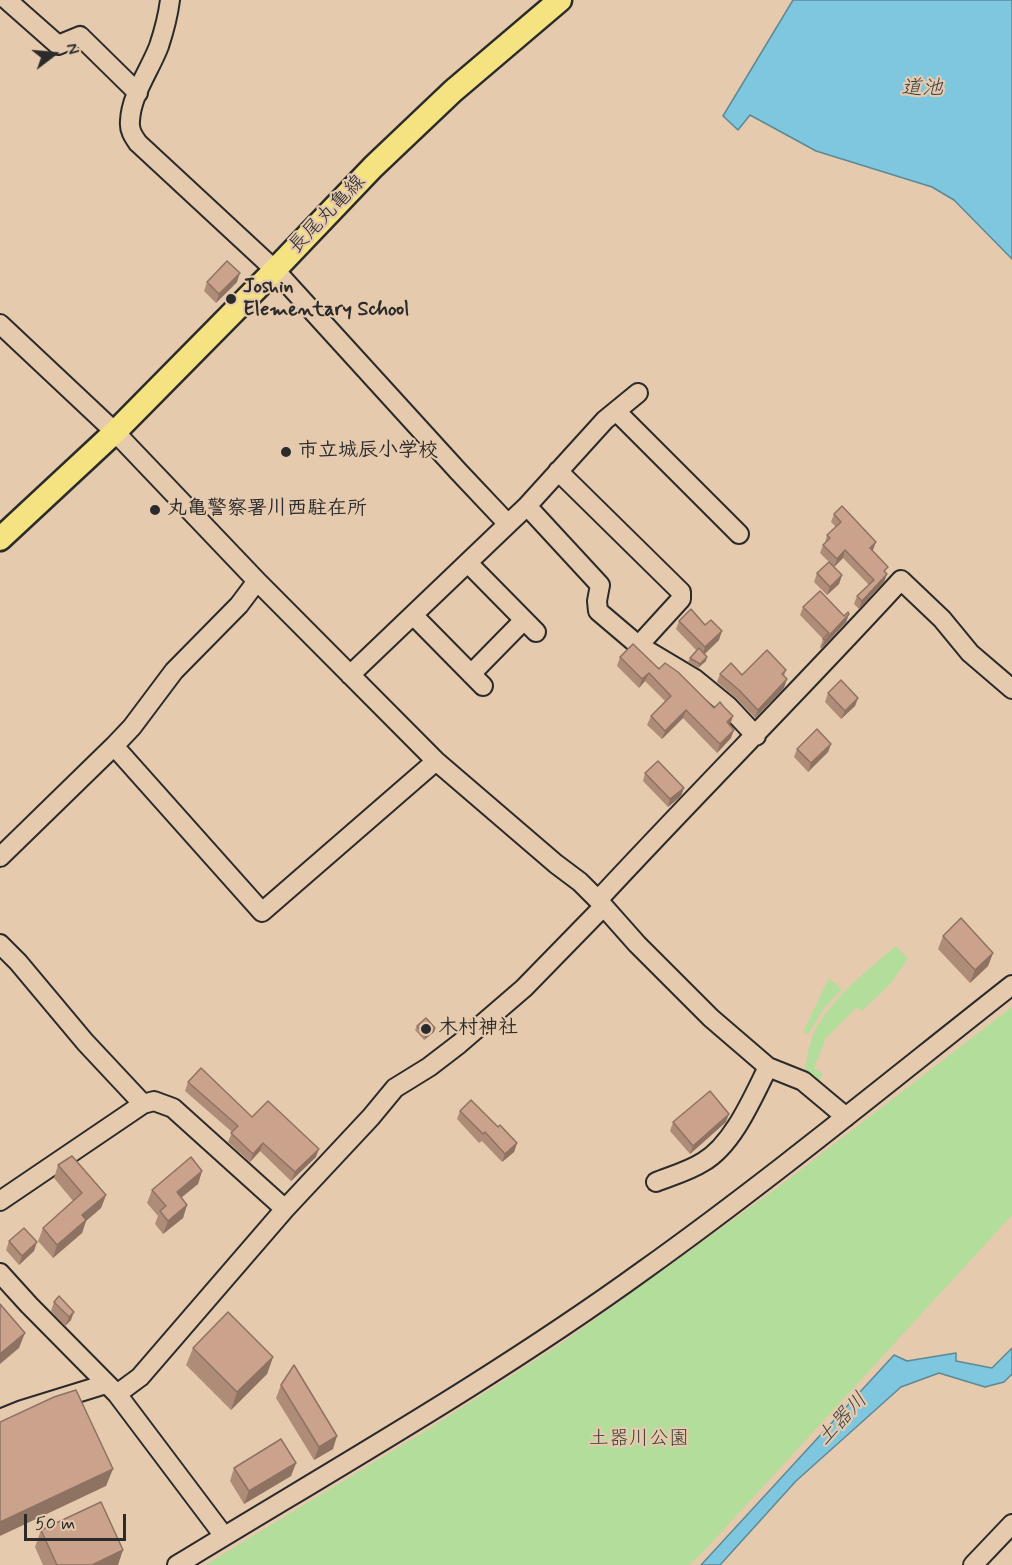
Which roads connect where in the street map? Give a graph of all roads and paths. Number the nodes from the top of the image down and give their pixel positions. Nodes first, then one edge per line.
1 (7, 0) edge
2 (170, 0) edge
3 (560, 0) edge
4 (138, 93) junction
5 (275, 270) junction
6 (0, 324) edge
7 (638, 393) dead end
8 (616, 411) junction
9 (115, 432) junction
10 (558, 471) junction
11 (527, 506) junction
12 (508, 524) junction
13 (3, 530) edge
14 (739, 534) dead end
15 (468, 563) junction
16 (257, 581) junction
17 (413, 615) junction
18 (639, 645) junction
19 (350, 675) junction
20 (1012, 689) edge
21 (756, 736) junction
22 (114, 746) junction
23 (436, 761) junction
24 (0, 857) edge
25 (601, 903) junction
26 (0, 945) edge
27 (1012, 985) edge
28 (768, 1067) junction
29 (143, 1104) junction
30 (846, 1117) junction
31 (656, 1182) dead end
32 (0, 1201) edge
33 (285, 1209) junction
34 (0, 1273) edge
35 (112, 1389) junction
36 (0, 1419) edge
37 (1012, 1524) edge
38 (224, 1536) junction
39 (177, 1565) edge
40 (973, 1565) edge

1 - 4 street
2 - 4 street
3 - 5 main road, 長尾丸亀線
4 - 5 street
5 - 9 main road, 長尾丸亀線
5 - 12 street
6 - 9 street
7 - 8 street
8 - 10 street
8 - 14 street
9 - 13 main road, 長尾丸亀線
9 - 16 street
10 - 11 street
10 - 18 street
11 - 12 street
11 - 18 street
12 - 15 street
15 - 17 street
15 - 17 street
16 - 19 street
16 - 22 street
17 - 19 street
18 - 21 street
19 - 23 street
20 - 21 street
21 - 25 street
22 - 23 street
22 - 24 street
23 - 25 street
25 - 28 street
25 - 33 street
26 - 29 street
27 - 30 street
28 - 30 street
28 - 31 street
29 - 32 street
29 - 33 street
30 - 38 street
33 - 35 street
34 - 35 street
35 - 36 street
35 - 38 street
37 - 40 street
38 - 39 street

